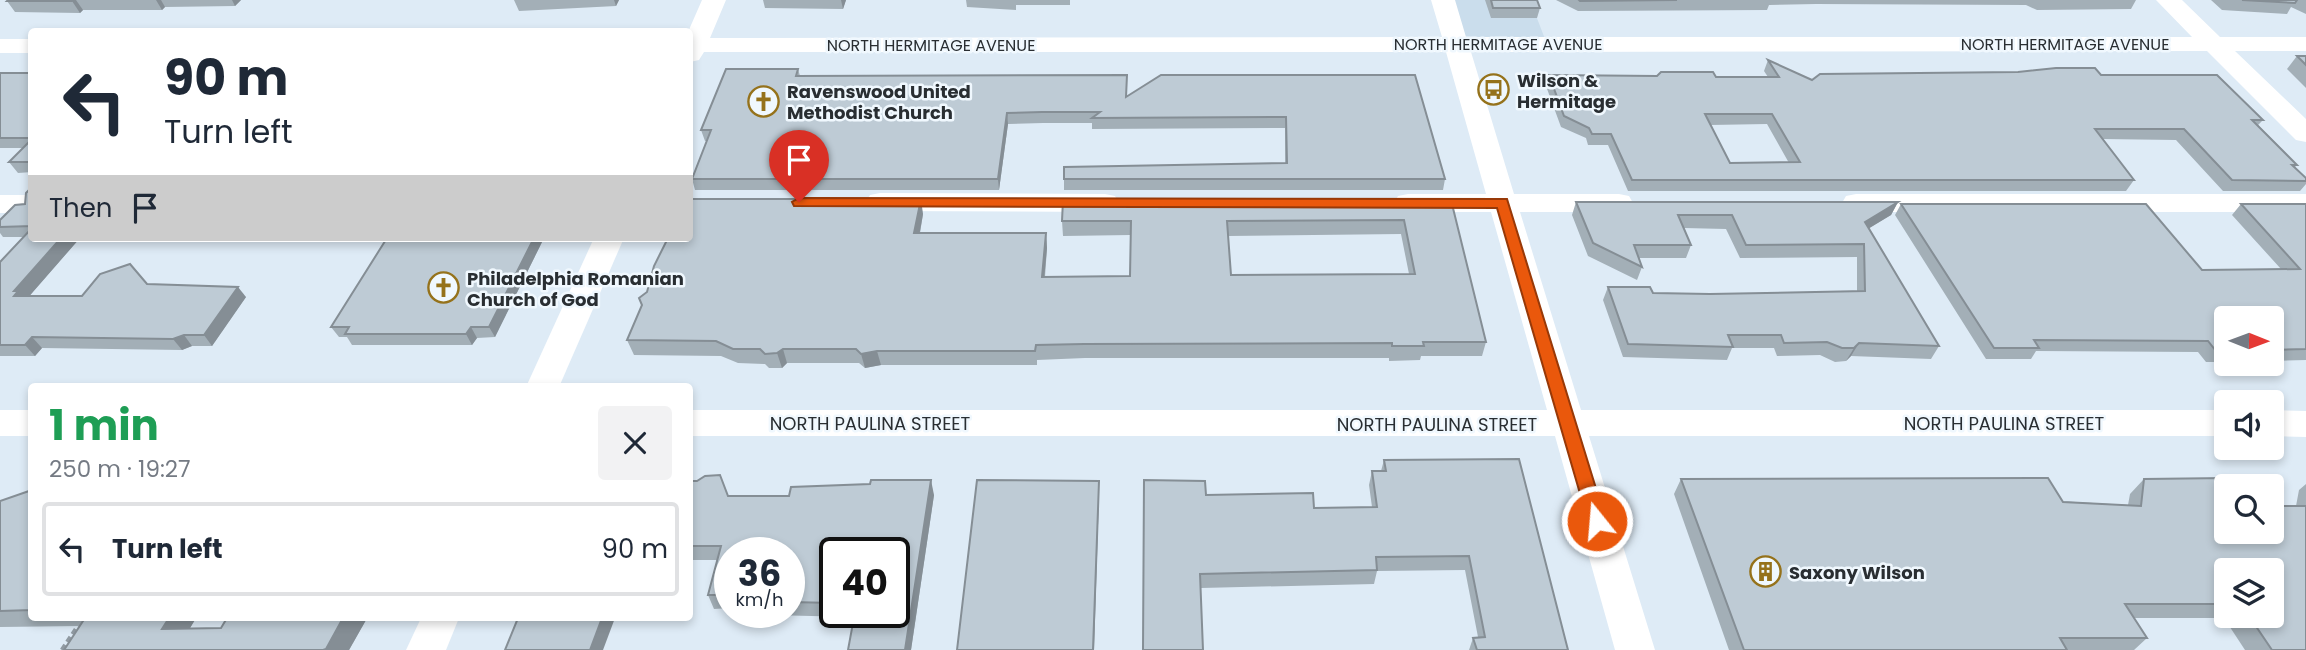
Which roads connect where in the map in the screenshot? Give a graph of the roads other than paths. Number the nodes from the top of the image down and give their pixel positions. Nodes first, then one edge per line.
1 (714, 0) edge
2 (1443, 0) edge
3 (2168, 0) edge
4 (693, 44) edge
5 (1456, 44) junction
6 (2213, 44) junction
7 (2306, 44) edge
8 (0, 46) edge
9 (28, 46) edge
10 (693, 48) edge
11 (2306, 134) edge
12 (857, 202) edge
13 (1137, 203) edge
14 (1374, 203) edge
15 (1502, 203) junction
16 (1649, 203) edge
17 (1831, 203) edge
18 (2306, 203) edge
19 (0, 204) edge
20 (28, 204) edge
21 (606, 242) edge
22 (544, 383) edge
23 (0, 423) edge
24 (28, 423) edge
25 (693, 424) edge
26 (1568, 424) junction
27 (2214, 424) edge
28 (2284, 424) edge
29 (2306, 424) edge
30 (439, 621) edge
31 (426, 650) edge
32 (1635, 650) edge

1 - 4 street
2 - 5 street
3 - 6 street
5 - 6 street, NORTH HERMITAGE AVENUE
5 - 10 street, NORTH HERMITAGE AVENUE
5 - 15 street
6 - 7 street, NORTH HERMITAGE AVENUE
6 - 11 street
8 - 9 street
12 - 13 street
14 - 15 street
15 - 16 street
15 - 26 street
17 - 18 street
19 - 20 street
21 - 22 street
23 - 24 street
25 - 26 street, NORTH PAULINA STREET
26 - 27 street, NORTH PAULINA STREET
26 - 32 street
28 - 29 street
30 - 31 street

